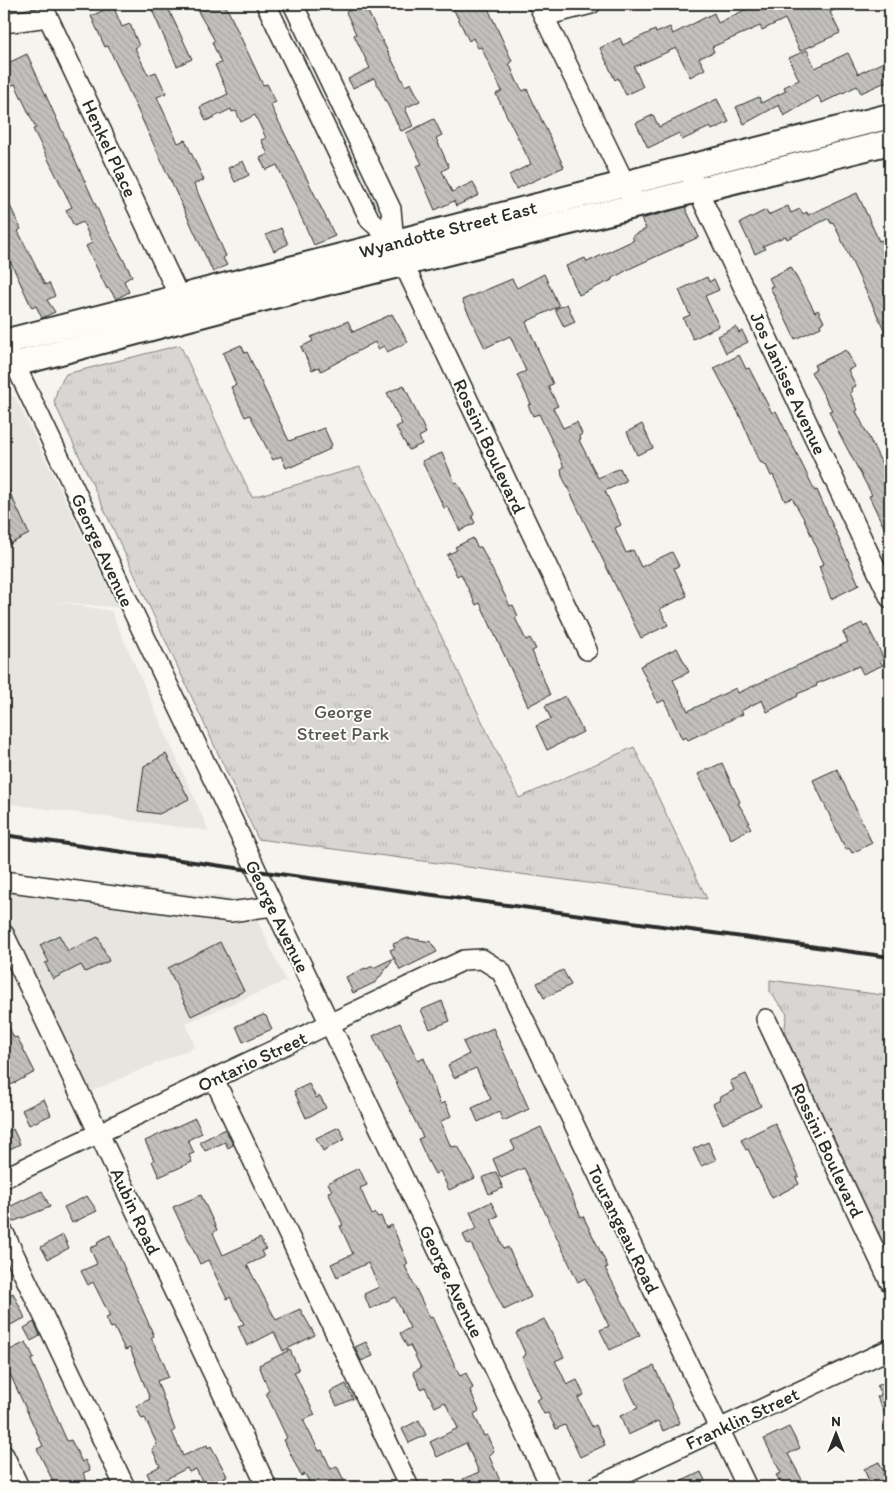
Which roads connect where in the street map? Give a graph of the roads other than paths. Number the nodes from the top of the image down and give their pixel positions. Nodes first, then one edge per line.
1 (266, 4) edge
2 (293, 4) edge
3 (591, 4) edge
4 (541, 10) edge
5 (4, 23) edge
6 (332, 85) junction
7 (310, 96) junction
8 (890, 116) edge
9 (890, 142) edge
10 (688, 168) junction
11 (625, 183) junction
12 (698, 191) junction
13 (635, 205) junction
14 (394, 242) junction
15 (404, 265) junction
16 (185, 309) junction
17 (4, 343) edge
18 (10, 366) edge
19 (890, 598) edge
20 (587, 650) dead end
21 (4, 881) edge
22 (273, 906) junction
23 (4, 934) edge
24 (501, 971) joint
25 (766, 1019) dead end
26 (330, 1025) junction
27 (214, 1079) junction
28 (99, 1134) junction
29 (4, 1178) edge
30 (4, 1233) edge
31 (890, 1282) edge
32 (890, 1349) edge
33 (719, 1428) junction
34 (4, 1455) edge
35 (19, 1487) edge
36 (125, 1487) edge
37 (267, 1487) edge
38 (410, 1487) edge
39 (551, 1487) edge
40 (595, 1487) edge
41 (747, 1487) edge

1 - 7 street, Rossini Boulevard
2 - 6 street, Rossini Boulevard
3 - 4 street
4 - 11 street
5 - 16 street, Henkel Place
6 - 7 street
6 - 14 street, Rossini Boulevard
7 - 14 street, Rossini Boulevard
8 - 10 main road, Wyandotte Street East
9 - 12 main road, Wyandotte Street East
10 - 11 main road, Wyandotte Street East
10 - 12 street, Jos Janisse Avenue
11 - 13 street
11 - 14 main road, Wyandotte Street East
12 - 13 main road, Wyandotte Street East
12 - 19 street, Jos Janisse Avenue
13 - 15 main road, Wyandotte Street East
14 - 15 street, Rossini Boulevard
14 - 16 main road, Wyandotte Street East
15 - 16 main road, Wyandotte Street East
15 - 20 street, Rossini Boulevard
16 - 17 main road, Wyandotte Street East
16 - 18 main road, Wyandotte Street East
17 - 18 street, George Avenue
18 - 22 street, George Avenue
21 - 22 street
22 - 26 street, George Avenue
23 - 28 street, Aubin Road
24 - 26 street, Ontario Street
24 - 33 street, Tourangeau Road
25 - 31 street, Rossini Boulevard
26 - 27 street, Ontario Street
26 - 39 street, George Avenue
27 - 28 street, Ontario Street
27 - 38 street
28 - 29 street, Ontario Street
28 - 37 street, Aubin Road
30 - 36 street
32 - 33 street, Franklin Street
33 - 40 street, Franklin Street
33 - 41 street, Tourangeau Road
34 - 35 street

